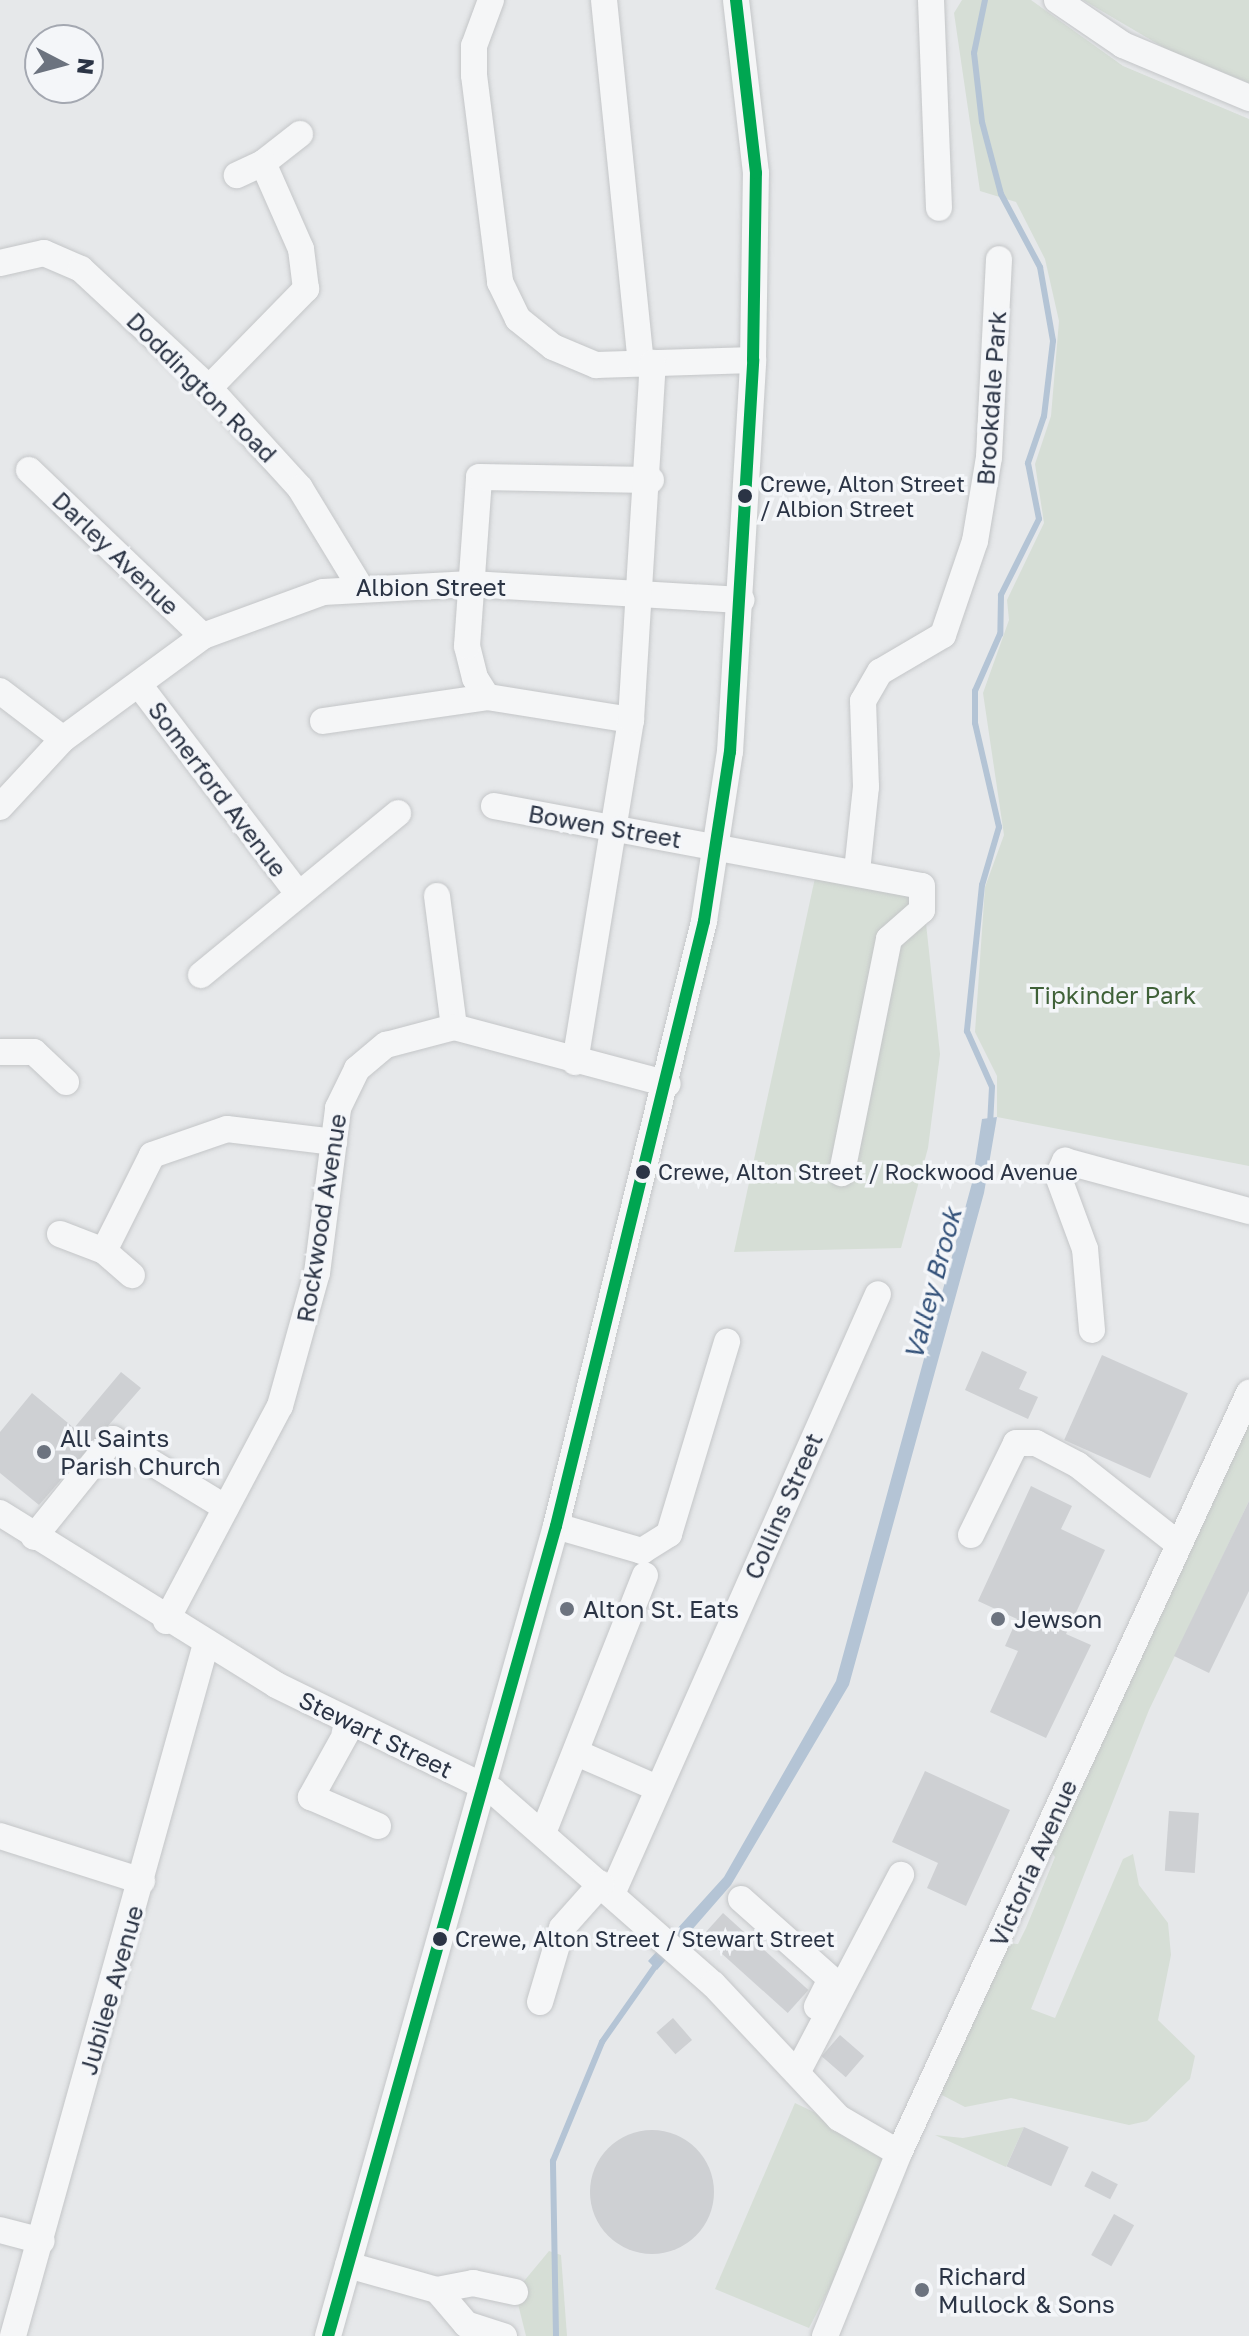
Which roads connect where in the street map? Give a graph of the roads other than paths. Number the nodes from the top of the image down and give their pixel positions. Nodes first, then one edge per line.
1 (491, 0) edge
2 (604, 0) edge
3 (736, 0) edge
4 (931, 0) edge
5 (1057, 0) edge
6 (1249, 98) edge
7 (300, 134) dead end
8 (263, 163) junction
9 (237, 175) dead end
10 (939, 208) dead end
11 (999, 259) dead end
12 (0, 263) edge
13 (753, 360) junction
14 (647, 363) junction
15 (209, 388) junction
16 (29, 470) dead end
17 (651, 480) junction
18 (471, 584) junction
19 (359, 585) junction
20 (642, 594) junction
21 (742, 600) junction
22 (203, 636) junction
23 (140, 686) junction
24 (0, 691) edge
25 (487, 697) junction
26 (631, 720) junction
27 (323, 721) dead end
28 (63, 739) junction
29 (494, 806) dead end
30 (0, 807) edge
31 (398, 813) dead end
32 (616, 828) junction
33 (716, 846) junction
34 (857, 871) junction
35 (296, 891) junction
36 (437, 896) dead end
37 (201, 975) dead end
38 (454, 1027) junction
39 (0, 1052) edge
40 (575, 1062) junction
41 (66, 1082) dead end
42 (668, 1084) junction
43 (334, 1142) junction
44 (842, 1173) dead end
45 (1249, 1211) edge
46 (60, 1234) dead end
47 (104, 1251) junction
48 (132, 1275) dead end
49 (878, 1294) dead end
50 (1092, 1330) dead end
51 (727, 1342) dead end
52 (1249, 1393) edge
53 (226, 1508) junction
54 (0, 1513) edge
55 (556, 1526) junction
56 (971, 1535) dead end
57 (34, 1537) junction
58 (1177, 1543) junction
59 (645, 1576) dead end
60 (166, 1621) junction
61 (206, 1644) junction
62 (352, 1723) junction
63 (577, 1753) junction
64 (481, 1783) junction
65 (657, 1788) junction
66 (378, 1826) dead end
67 (543, 1833) junction
68 (0, 1836) edge
69 (901, 1875) dead end
70 (142, 1881) junction
71 (606, 1889) junction
72 (741, 1899) dead end
73 (540, 2002) dead end
74 (793, 2069) junction
75 (899, 2153) junction
76 (0, 2230) edge
77 (42, 2241) junction
78 (348, 2265) junction
79 (437, 2290) junction
80 (515, 2292) dead end
81 (13, 2336) edge
82 (328, 2336) edge
83 (504, 2336) edge
84 (825, 2336) edge

1 - 14 street
2 - 14 street
3 - 13 street
4 - 10 street
5 - 6 street
7 - 8 street
8 - 9 street
8 - 15 street
11 - 34 street, Brookdale Park
12 - 15 street, Doddington Road
13 - 14 street
13 - 21 street
14 - 17 street
15 - 19 street, Doddington Road
16 - 22 street, Darley Avenue
17 - 18 street
17 - 20 street
18 - 19 street, Albion Street
18 - 20 street, Albion Street
18 - 25 street
19 - 22 street, Albion Street
20 - 21 street, Albion Street
20 - 26 street
21 - 33 street
22 - 23 street, Albion Street
23 - 28 street, Albion Street
23 - 35 street, Somerford Avenue
24 - 28 street
25 - 26 street
25 - 27 street
26 - 32 street
28 - 30 street, Albion Street
29 - 32 street, Bowen Street
31 - 35 street, Somerford Avenue
32 - 33 street, Bowen Street
32 - 40 street
33 - 34 street
33 - 42 street
34 - 44 street
35 - 37 street, Somerford Avenue
36 - 38 street
38 - 40 street
38 - 43 street, Rockwood Avenue
39 - 41 street
40 - 42 street
42 - 55 street
43 - 47 street
43 - 53 street, Rockwood Avenue
45 - 50 street
46 - 47 street
47 - 48 street
49 - 65 street, Collins Street
51 - 55 street
52 - 58 street, Victoria Avenue
53 - 57 street
53 - 60 street, Rockwood Avenue
54 - 57 street, Stewart Street
55 - 64 street
56 - 58 street
57 - 60 street, Stewart Street
58 - 75 street, Victoria Avenue
59 - 63 street
60 - 61 street, Stewart Street
61 - 62 street, Stewart Street
61 - 70 street, Jubilee Avenue
62 - 64 street, Stewart Street
62 - 66 street
63 - 65 street
63 - 67 street
64 - 67 street, Stewart Street
64 - 78 street
65 - 71 street, Collins Street
67 - 71 street, Stewart Street
68 - 70 street
69 - 74 street
70 - 77 street, Jubilee Avenue
71 - 73 street, Collins Street
71 - 74 street, Stewart Street
72 - 74 street
74 - 75 street, Stewart Street
75 - 84 street, Victoria Avenue
76 - 77 street
77 - 81 street, Jubilee Avenue
78 - 79 street
78 - 82 street
79 - 80 street
79 - 83 street

